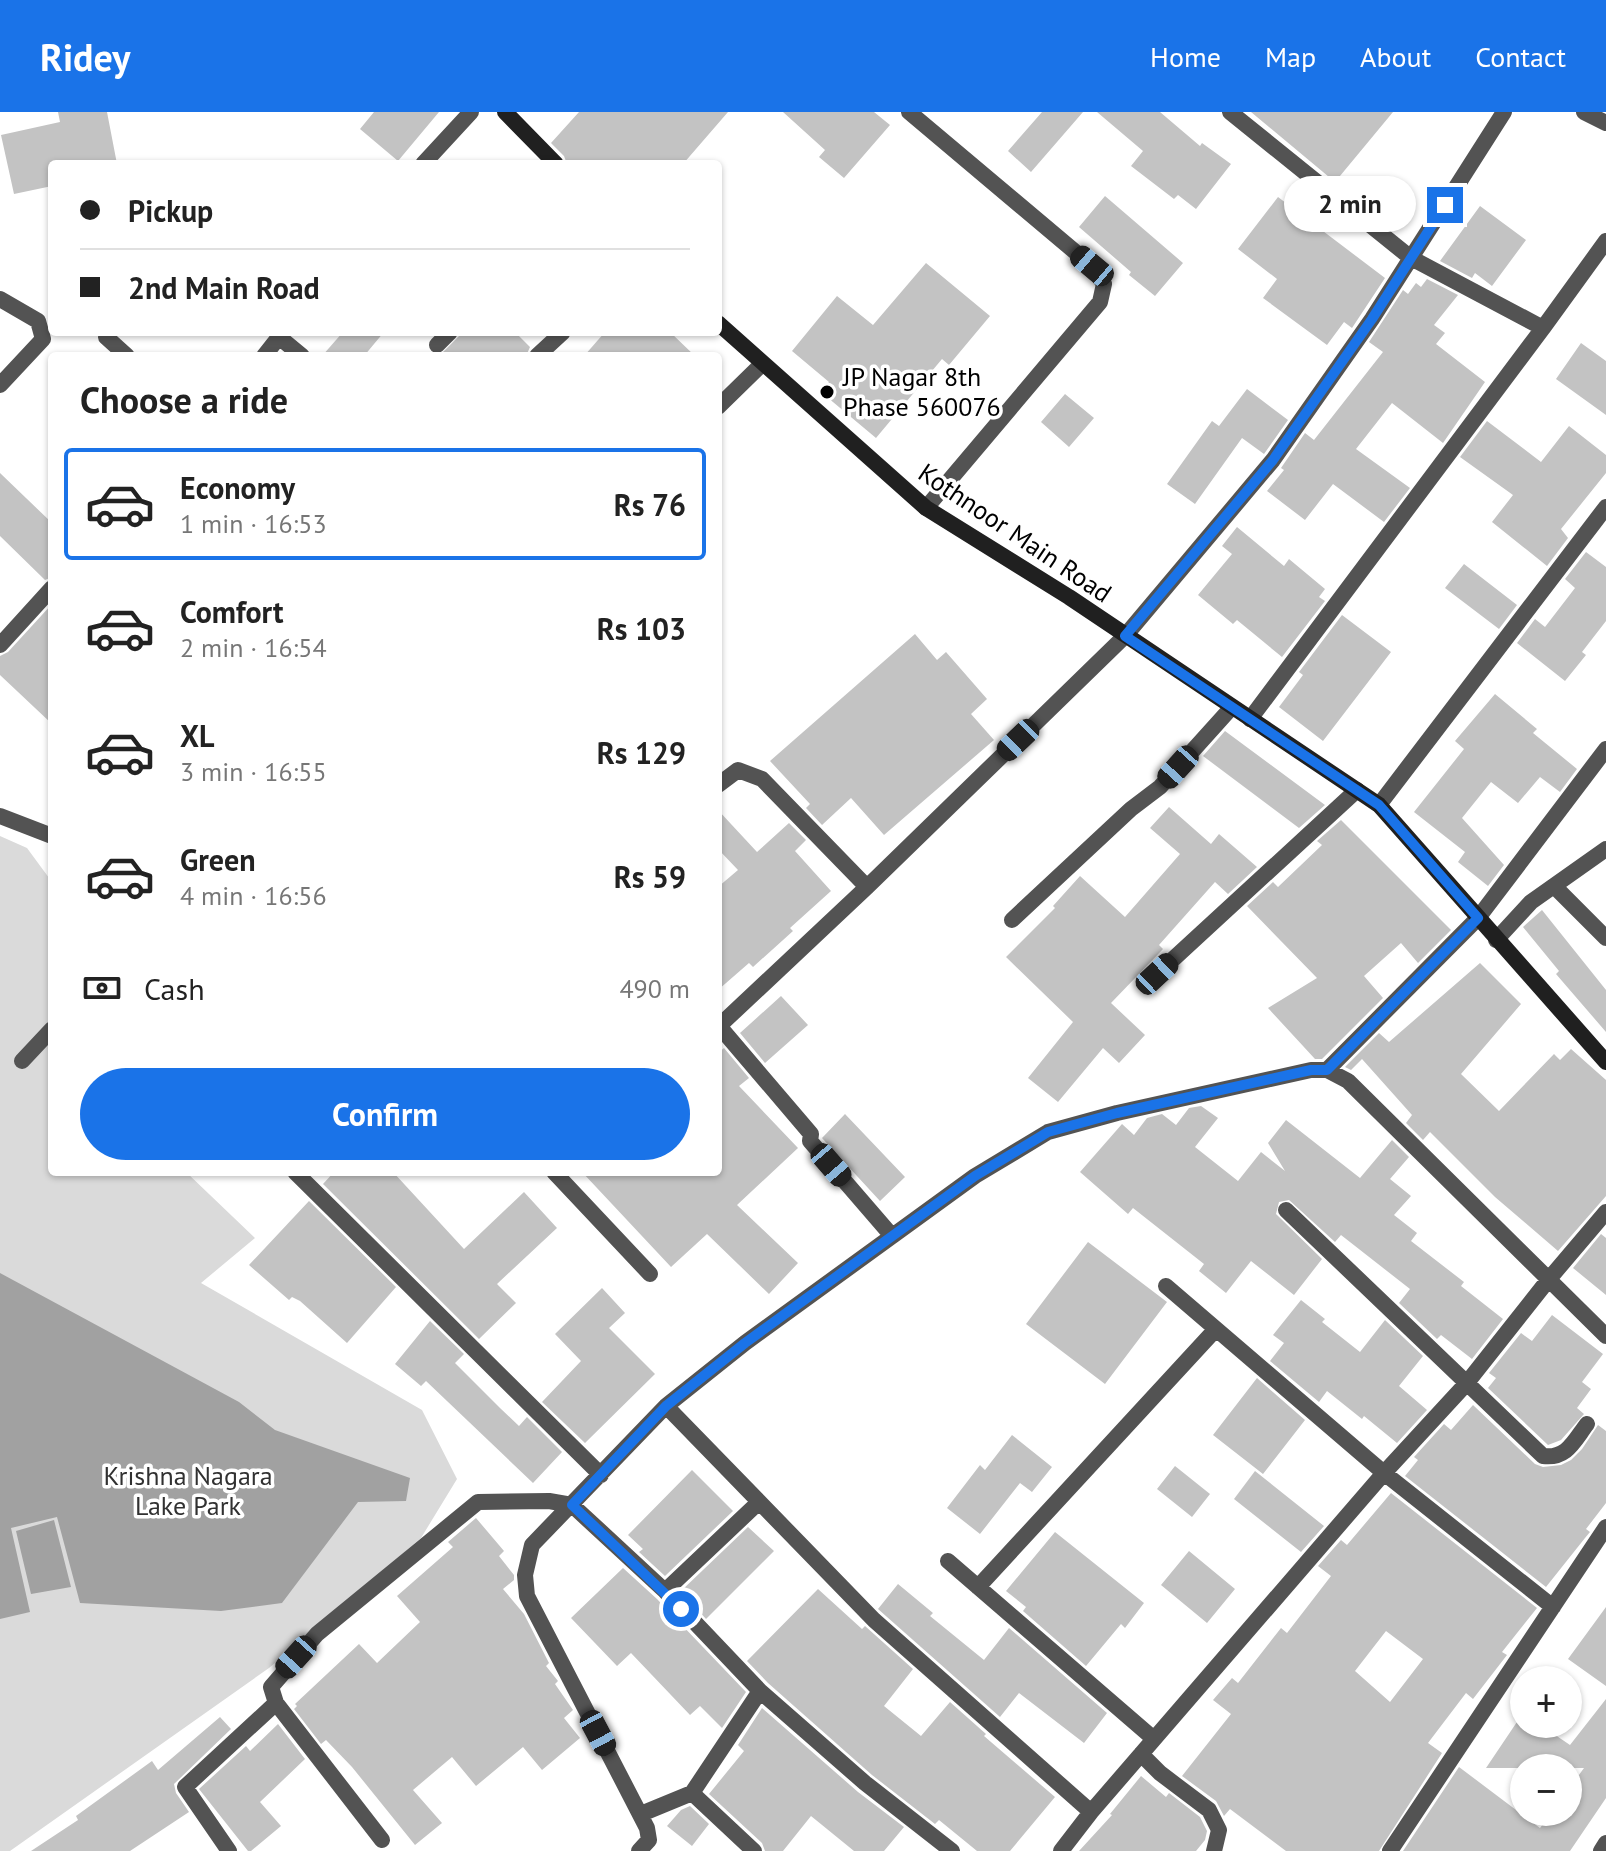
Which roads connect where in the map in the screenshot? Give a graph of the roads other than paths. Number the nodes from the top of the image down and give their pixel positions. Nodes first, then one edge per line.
1 (471, 112) edge
2 (505, 112) edge
3 (909, 112) edge
4 (1230, 112) edge
5 (1504, 112) edge
6 (1584, 112) edge
7 (1606, 123) edge
8 (427, 160) edge
9 (552, 160) edge
10 (1606, 241) edge
11 (1411, 258) junction
12 (0, 299) edge
13 (722, 327) edge
14 (1543, 328) junction
15 (281, 336) edge
16 (446, 336) edge
17 (559, 336) edge
18 (106, 337) dead end
19 (437, 345) dead end
20 (123, 352) edge
21 (298, 352) edge
22 (541, 352) edge
23 (762, 364) junction
24 (0, 385) edge
25 (722, 403) edge
26 (1606, 507) edge
27 (926, 508) junction
28 (48, 592) edge
29 (1125, 636) junction
30 (0, 645) edge
31 (1232, 707) junction
32 (1250, 719) junction
33 (1606, 749) edge
34 (722, 782) edge
35 (1357, 790) junction
36 (1379, 805) junction
37 (0, 816) edge
38 (48, 834) edge
39 (1606, 849) edge
40 (1554, 886) junction
41 (867, 887) junction
42 (1478, 918) junction
43 (1012, 920) dead end
44 (1606, 938) edge
45 (1496, 940) junction
46 (1157, 974) dead end
47 (722, 1023) edge
48 (722, 1032) edge
49 (48, 1033) edge
50 (22, 1061) dead end
51 (1606, 1062) edge
52 (1327, 1070) junction
53 (299, 1176) edge
54 (561, 1176) edge
55 (1286, 1210) dead end
56 (1606, 1212) edge
57 (892, 1236) junction
58 (650, 1274) dead end
59 (1549, 1279) junction
60 (1166, 1286) dead end
61 (1216, 1329) junction
62 (1606, 1336) edge
63 (1466, 1384) junction
64 (666, 1406) junction
65 (1587, 1424) dead end
66 (1384, 1473) junction
67 (601, 1475) junction
68 (759, 1502) junction
69 (572, 1505) junction
70 (1606, 1527) edge
71 (948, 1561) dead end
72 (978, 1587) junction
73 (665, 1591) junction
74 (1553, 1607) junction
75 (760, 1691) junction
76 (276, 1703) junction
77 (1154, 1739) junction
78 (1141, 1754) junction
79 (692, 1793) junction
80 (1091, 1812) junction
81 (641, 1814) junction
82 (382, 1840) dead end
83 (1606, 1843) edge
84 (229, 1851) edge
85 (639, 1851) edge
86 (754, 1851) edge
87 (952, 1851) edge
88 (1061, 1851) edge
89 (1214, 1851) edge
90 (1390, 1851) edge
91 (1601, 1851) edge

1 - 8 street
2 - 9 street
3 - 27 street
4 - 11 street
5 - 11 street
6 - 7 street
10 - 14 street
11 - 14 street
11 - 29 street
12 - 24 street
13 - 23 street, Kothnoor Main Road
14 - 32 street
15 - 21 street
16 - 19 street
17 - 22 street
18 - 20 street
23 - 25 street
23 - 27 street, Kothnoor Main Road
26 - 36 street
27 - 29 street, Kothnoor Main Road
28 - 30 street
29 - 31 street, Kothnoor Main Road
29 - 41 street
31 - 32 street, Kothnoor Main Road
31 - 43 street
32 - 35 street, Kothnoor Main Road
33 - 42 street
34 - 41 street
35 - 36 street, Kothnoor Main Road
35 - 46 street
36 - 42 street, Kothnoor Main Road
37 - 38 street
39 - 40 street
40 - 44 street
40 - 45 street
41 - 47 street
42 - 45 street, Kothnoor Main Road
42 - 52 street
45 - 51 street, Kothnoor Main Road
48 - 57 street
49 - 50 street
52 - 57 street
52 - 59 street
53 - 67 street
54 - 58 street
55 - 63 street
56 - 59 street
57 - 64 street
59 - 62 street
59 - 63 street
60 - 61 street
61 - 66 street
61 - 72 street
63 - 65 street
63 - 66 street
64 - 67 street
64 - 68 street
66 - 74 street
66 - 77 street
67 - 69 street
68 - 73 street
68 - 80 street
69 - 73 street
69 - 76 street
69 - 81 street
70 - 74 street
71 - 72 street
72 - 77 street
73 - 75 street
74 - 90 street
75 - 79 street
75 - 87 street
76 - 82 street
76 - 84 street
77 - 78 street
78 - 80 street
78 - 89 street
79 - 81 street
79 - 86 street
80 - 88 street
81 - 85 street
83 - 91 street

